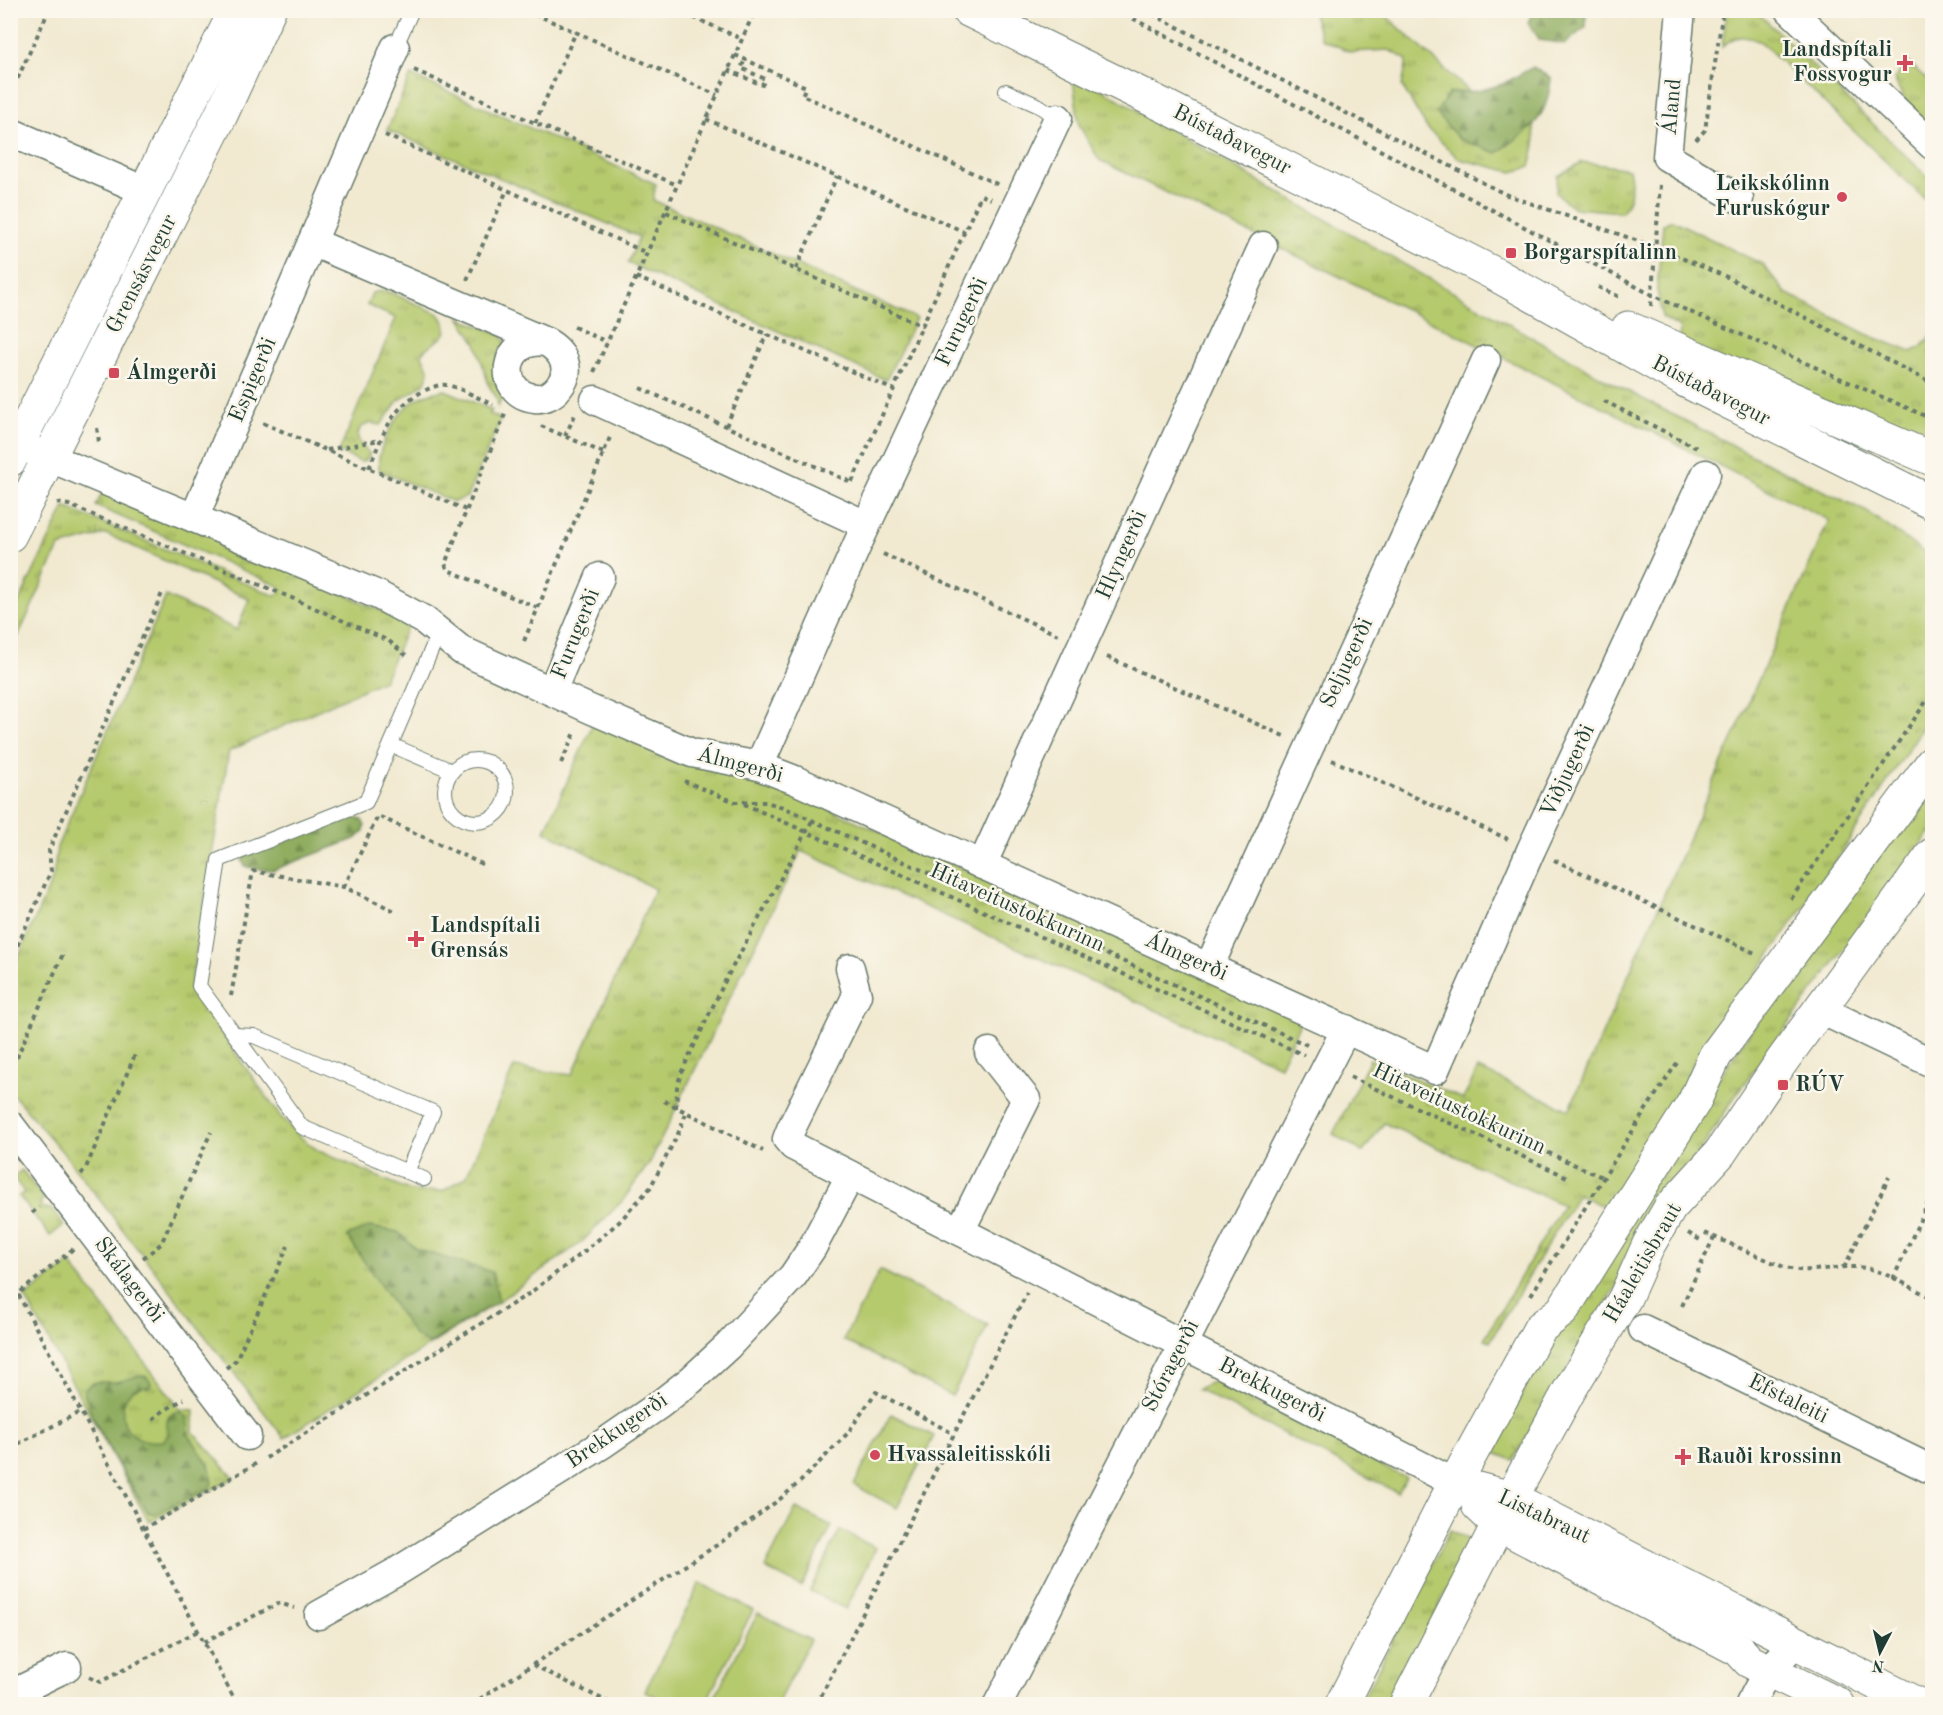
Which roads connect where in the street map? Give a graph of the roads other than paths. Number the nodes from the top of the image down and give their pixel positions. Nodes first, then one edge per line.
1 (236, 10) edge
2 (269, 10) edge
3 (412, 10) edge
4 (968, 10) edge
5 (1681, 10) edge
6 (1791, 10) edge
7 (393, 54) joint
8 (1006, 91) dead end
9 (1058, 118) joint
10 (10, 132) edge
11 (1932, 145) edge
12 (145, 191) junction
13 (1739, 199) dead end
14 (312, 242) junction
15 (1263, 246) dead end
16 (1493, 273) junction
17 (546, 342) dead end
18 (1486, 360) dead end
19 (588, 395) road end
20 (13, 449) edge
21 (49, 458) junction
22 (1932, 459) edge
23 (1706, 474) road end
24 (1890, 481) junction
25 (1932, 503) edge
26 (194, 518) junction
27 (1932, 521) edge
28 (862, 534) junction
29 (10, 535) edge
30 (600, 577) dead end
31 (439, 632) junction
32 (552, 691) junction
33 (391, 745) junction
34 (1932, 763) edge
35 (759, 766) junction
36 (452, 771) junction
37 (1932, 855) edge
38 (982, 865) junction
39 (1209, 967) junction
40 (850, 968) dead end
41 (1819, 1009) junction
42 (1346, 1029) junction
43 (235, 1035) junction
44 (989, 1052) dead end
45 (1932, 1063) edge
46 (1435, 1070) joint
47 (10, 1125) edge
48 (407, 1172) junction
49 (850, 1176) junction
50 (424, 1179) dead end
51 (960, 1231) junction
52 (1644, 1329) dead end
53 (1183, 1344) junction
54 (247, 1436) dead end
55 (1932, 1470) edge
56 (1455, 1483) junction
57 (1505, 1511) junction
58 (319, 1616) road end
59 (1796, 1643) junction
60 (67, 1667) road end
61 (1768, 1670) junction
62 (10, 1695) edge
63 (998, 1704) edge
64 (1342, 1704) edge
65 (1406, 1704) edge
66 (1750, 1704) edge
67 (1838, 1704) edge
68 (1917, 1704) edge

1 - 12 main road, Grensásvegur
2 - 21 main road, Grensásvegur
3 - 7 lane
4 - 16 main road, Bústaðavegur
5 - 13 street, Áland
6 - 11 street
7 - 14 street, Espigerði
8 - 9 lane
9 - 28 street, Furugerði
10 - 12 street
12 - 20 main road, Grensásvegur
14 - 17 street
14 - 26 street, Espigerði
15 - 38 street, Hlyngerði
16 - 22 main road, Bústaðavegur
16 - 24 main road, Bústaðavegur
18 - 39 street, Seljugerði
19 - 28 street
20 - 21 street, Álmgerði
21 - 26 street, Álmgerði
21 - 29 main road, Grensásvegur
23 - 46 street, Viðjugerði
24 - 25 main road, Bústaðavegur
24 - 27 main road
26 - 31 street, Álmgerði
28 - 35 street, Furugerði
30 - 32 street, Furugerði
31 - 32 street, Álmgerði
31 - 33 lane
32 - 35 street, Álmgerði
33 - 36 lane
33 - 43 lane
34 - 56 main road, Háaleitisbraut
35 - 38 street, Álmgerði
36 - 36 lane
37 - 41 main road, Háaleitisbraut
38 - 39 street, Álmgerði
39 - 42 street, Álmgerði
40 - 49 street, Brekkugerði
41 - 45 street
41 - 57 main road, Háaleitisbraut
42 - 46 street, Álmgerði
42 - 53 street, Stóragerði
43 - 48 lane
43 - 48 lane
44 - 51 street
47 - 54 street, Skálagerði
48 - 50 lane
49 - 51 street, Brekkugerði
49 - 58 street, Brekkugerði
51 - 53 street, Brekkugerði
52 - 55 street, Efstaleiti
53 - 56 street, Brekkugerði
53 - 63 street, Stóragerði
56 - 57 main road, Listabraut
56 - 64 main road, Háaleitisbraut
57 - 59 main road, Listabraut
57 - 61 main road, Listabraut
57 - 65 main road, Háaleitisbraut
59 - 61 street
59 - 68 main road, Listabraut
60 - 62 street
61 - 66 street
61 - 67 main road, Listabraut

